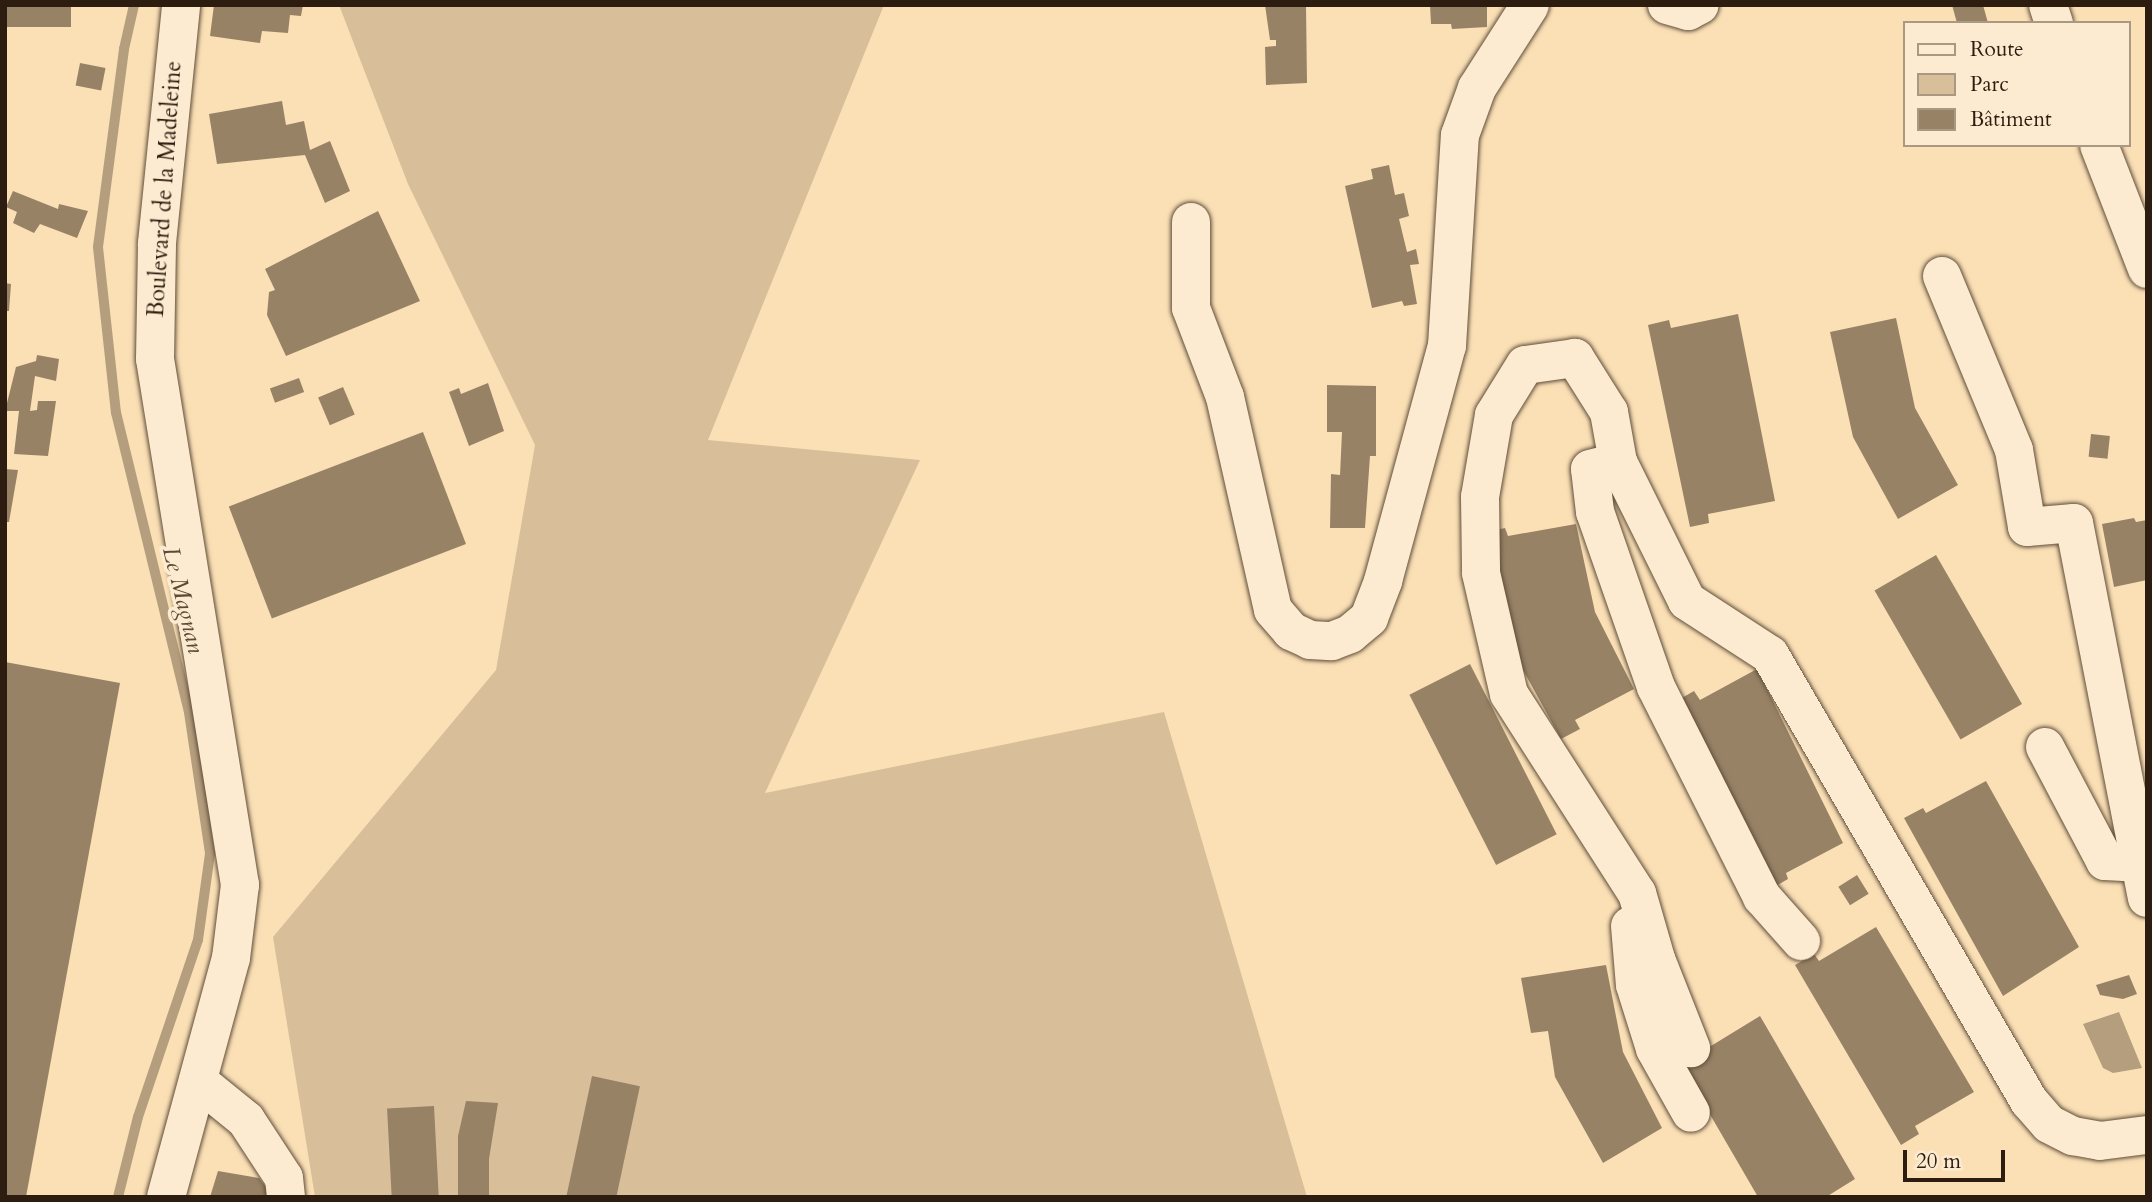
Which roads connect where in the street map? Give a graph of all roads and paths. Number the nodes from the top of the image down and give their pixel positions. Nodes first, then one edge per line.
1 (181, 5) edge
2 (1530, 5) edge
3 (1667, 5) edge
4 (1700, 5) edge
5 (2100, 147) edge
6 (1191, 222) dead end
7 (2147, 269) edge
8 (1942, 276) dead end
9 (1618, 462) junction
10 (2045, 747) dead end
11 (2142, 880) edge
12 (1637, 893) junction
13 (1801, 941) dead end
14 (1691, 1048) dead end
15 (198, 1081) junction
16 (1691, 1113) dead end
17 (2147, 1135) edge
18 (166, 1197) edge
19 (286, 1197) edge

1 - 15 street, Boulevard de la Madeleine
2 - 6 street
3 - 4 street
5 - 7 street
8 - 11 street
9 - 12 street
9 - 13 street
9 - 17 street
10 - 11 street
12 - 14 street
12 - 16 street
15 - 18 street, Boulevard de la Madeleine
15 - 19 street

